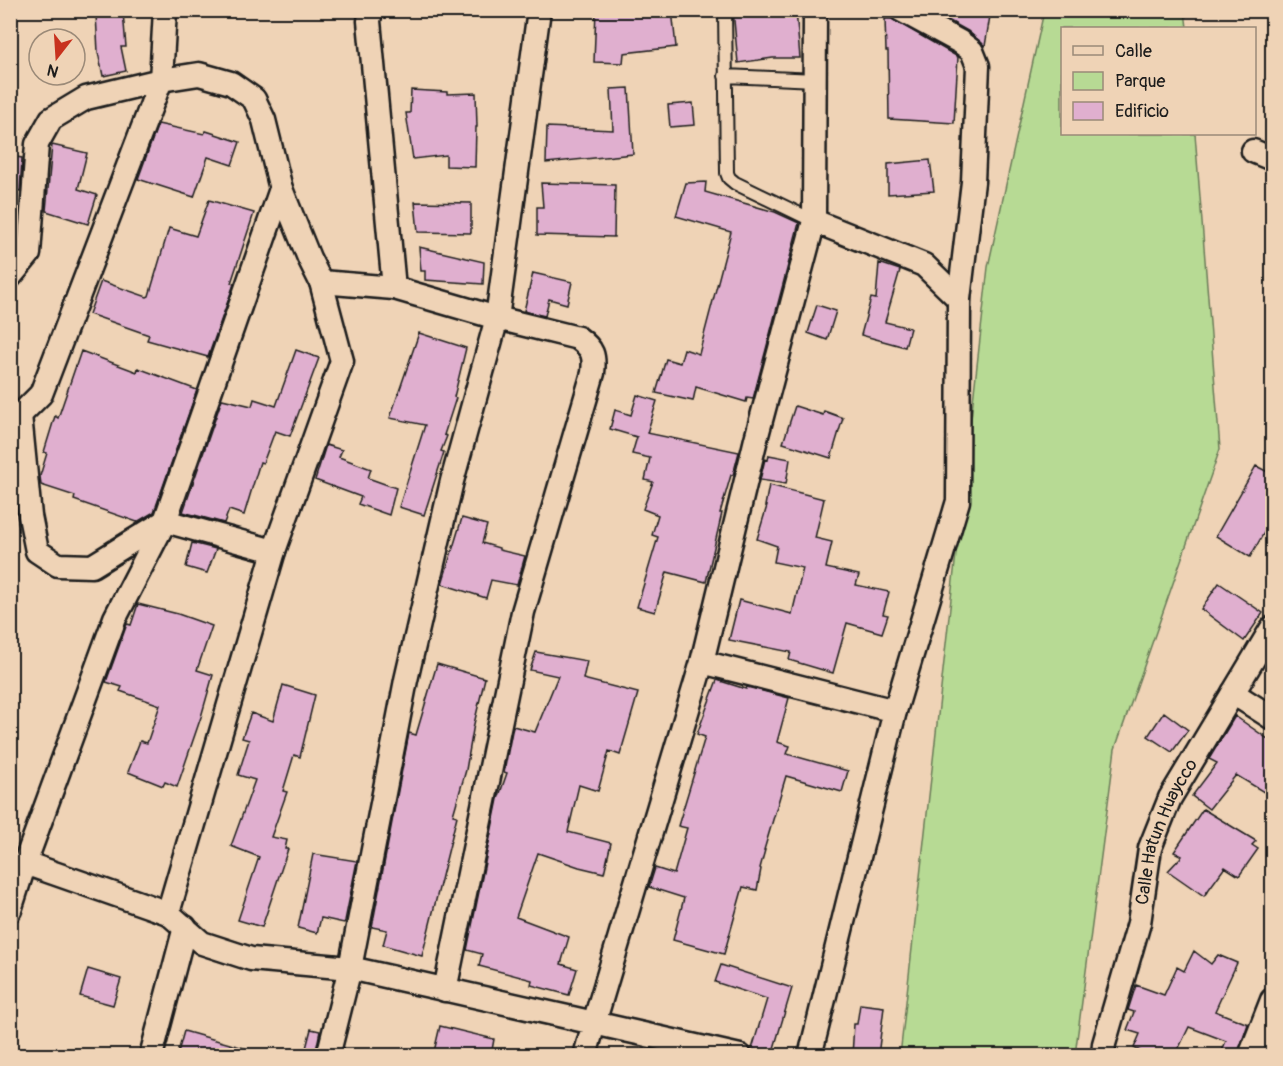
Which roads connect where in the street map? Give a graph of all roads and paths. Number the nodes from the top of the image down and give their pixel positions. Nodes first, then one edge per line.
1 (165, 10) edge
2 (370, 10) edge
3 (540, 10) edge
4 (724, 10) edge
5 (815, 10) edge
6 (901, 10) edge
7 (926, 17) edge
8 (725, 76) junction
9 (161, 80) junction
10 (816, 80) junction
11 (281, 189) junction
12 (814, 221) junction
13 (10, 276) edge
14 (321, 282) junction
15 (393, 288) junction
16 (959, 299) junction
17 (497, 318) junction
18 (15, 418) edge
19 (165, 521) junction
20 (274, 551) junction
21 (1272, 628) edge
22 (702, 662) junction
23 (1233, 693) junction
24 (895, 711) junction
25 (1272, 718) edge
26 (18, 865) edge
27 (10, 910) edge
28 (176, 920) junction
29 (350, 968) junction
30 (445, 990) junction
31 (1272, 1000) edge
32 (594, 1023) junction
33 (151, 1056) edge
34 (328, 1056) edge
35 (585, 1056) edge
36 (740, 1056) edge
37 (810, 1056) edge
38 (1103, 1056) edge
39 (1250, 1056) edge

1 - 9 street
2 - 15 street
3 - 17 street
4 - 8 lane
5 - 10 street
6 - 7 street
7 - 16 street
8 - 10 lane
8 - 12 lane
9 - 11 street
9 - 13 street
9 - 18 street
10 - 12 street
11 - 14 street
11 - 19 street
12 - 16 street
12 - 22 street
14 - 15 street
14 - 20 street
15 - 17 street
16 - 24 street
17 - 29 street
17 - 30 street
18 - 19 street
19 - 20 street
19 - 26 street
20 - 28 street
21 - 23 street, Calle Hatun Huaycco
22 - 24 street
22 - 32 street
23 - 25 street
23 - 38 street, Calle Hatun Huaycco
24 - 37 street
26 - 27 street
26 - 28 street
28 - 29 street
28 - 33 street
29 - 30 street
29 - 34 street
30 - 32 street
31 - 39 street
32 - 35 street
32 - 36 street

